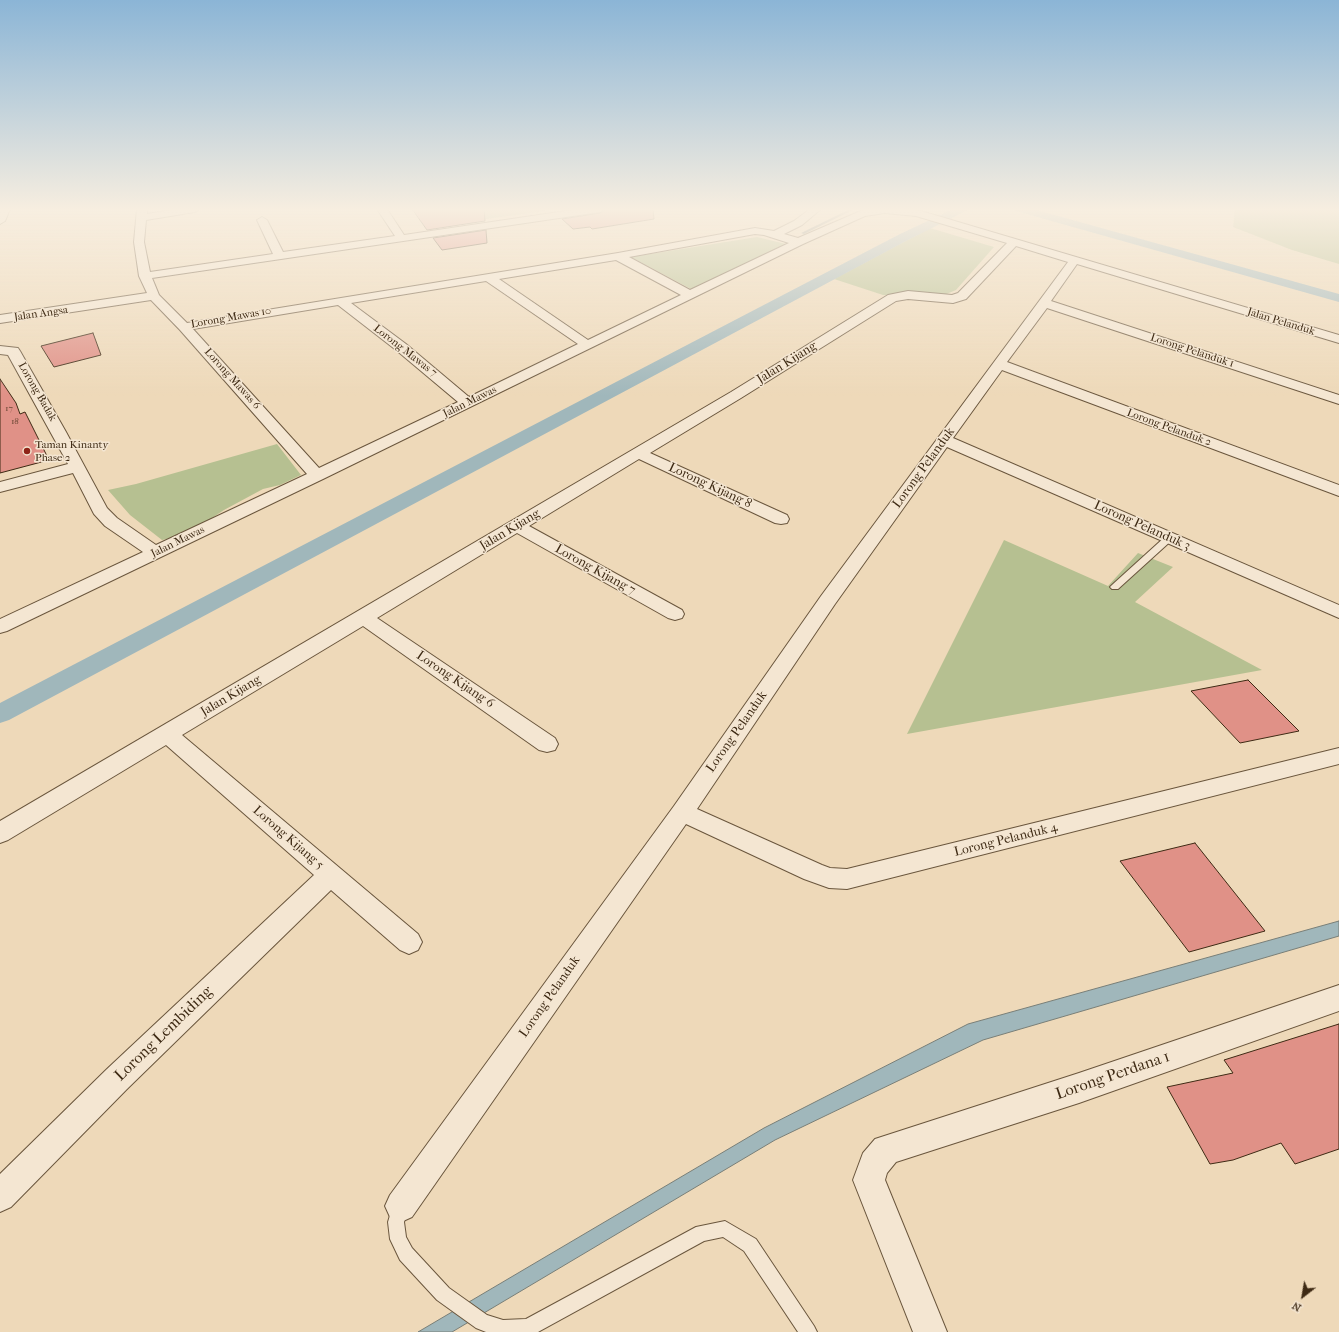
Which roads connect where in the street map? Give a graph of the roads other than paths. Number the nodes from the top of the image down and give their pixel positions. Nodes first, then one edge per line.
1 (144, 271) edge
2 (195, 271) edge
3 (524, 271) edge
4 (646, 271) edge
5 (739, 271) edge
6 (986, 271) edge
7 (1067, 271) edge
8 (1112, 271) edge
9 (488, 277) junction
10 (146, 280) junction
11 (690, 295) junction
12 (154, 296) junction
13 (340, 302) junction
14 (1045, 303) junction
15 (0, 319) edge
16 (184, 327) junction
17 (1339, 339) edge
18 (586, 344) junction
19 (0, 350) edge
20 (999, 364) junction
21 (1339, 400) edge
22 (468, 403) junction
23 (944, 440) junction
24 (638, 454) junction
25 (76, 467) junction
26 (317, 476) junction
27 (0, 487) edge
28 (1339, 491) edge
29 (782, 519) dead end
30 (516, 526) junction
31 (1169, 538) junction
32 (156, 553) junction
33 (1116, 587) dead end
34 (1339, 612) edge
35 (675, 614) dead end
36 (363, 617) junction
37 (0, 627) edge
38 (167, 734) junction
39 (547, 744) dead end
40 (1339, 756) edge
41 (682, 812) junction
42 (0, 833) edge
43 (331, 876) junction
44 (409, 942) dead end
45 (1339, 998) edge
46 (0, 1196) edge
47 (401, 1206) joint
48 (808, 1332) edge
49 (930, 1332) edge

1 - 10 street, Lorong Mawas 6
2 - 10 street
3 - 9 street, Lorong Mawas 10
4 - 11 street
5 - 11 street, Jalan Mawas
6 - 24 street, Jalan Kijang
7 - 14 street, Lorong Pelanduk
8 - 17 street, Jalan Pelanduk
9 - 13 street, Lorong Mawas 10
9 - 18 street
10 - 12 street, Lorong Mawas 6
11 - 18 street, Jalan Mawas
12 - 15 street, Jalan Angsa
12 - 16 street, Lorong Mawas 6
13 - 16 street, Lorong Mawas 10
13 - 22 street, Lorong Mawas 7
14 - 20 street, Lorong Pelanduk
14 - 21 street, Lorong Pelanduk 1
16 - 26 street, Lorong Mawas 6
18 - 22 street, Jalan Mawas
19 - 25 street, Lorong Badak
20 - 23 street, Lorong Pelanduk
20 - 28 street, Lorong Pelanduk 2
22 - 26 street, Jalan Mawas
23 - 31 street, Lorong Pelanduk 3
23 - 41 street, Lorong Pelanduk
24 - 29 street, Lorong Kijang 8
24 - 30 street, Jalan Kijang
25 - 27 street
25 - 32 street, Lorong Badak
26 - 32 street, Jalan Mawas
30 - 35 street, Lorong Kijang 7
30 - 36 street, Jalan Kijang
31 - 33 lane
31 - 34 street, Lorong Pelanduk 3
32 - 37 street, Jalan Mawas
36 - 38 street, Jalan Kijang
36 - 39 street, Lorong Kijang 6
38 - 42 street, Jalan Kijang
38 - 43 street, Lorong Kijang 5
40 - 41 street, Lorong Pelanduk 4
41 - 47 street, Lorong Pelanduk
43 - 44 street, Lorong Kijang 5
43 - 46 street, Lorong Lembiding
45 - 49 street, Lorong Perdana 1
47 - 48 lane

